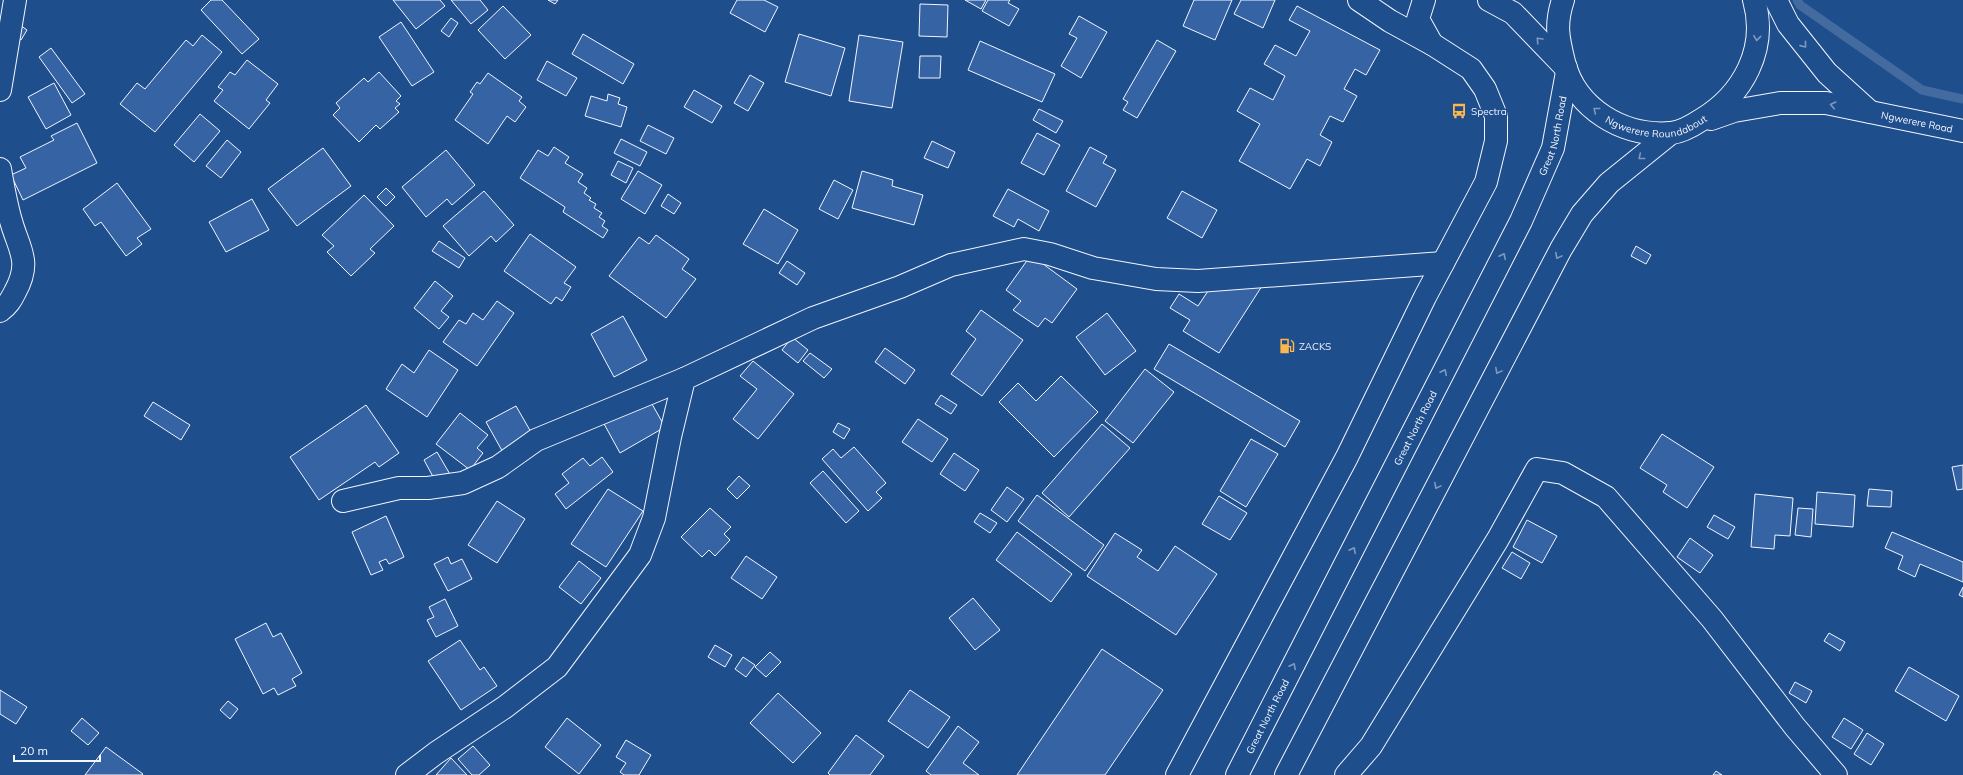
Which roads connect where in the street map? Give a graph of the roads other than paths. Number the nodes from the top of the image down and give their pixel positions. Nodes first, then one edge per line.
1 (14, 0) edge
2 (1360, 0) edge
3 (1424, 0) edge
4 (1489, 0) edge
5 (1563, 0) edge
6 (1754, 0) edge
7 (1765, 0) edge
8 (1776, 0) edge
9 (1788, 24) junction
10 (1432, 44) junction
11 (1566, 70) junction
12 (0, 90) edge
13 (1871, 113) junction
14 (1681, 130) junction
15 (1963, 131) edge
16 (0, 169) edge
17 (1443, 263) junction
18 (0, 311) edge
19 (684, 378) junction
20 (343, 501) dead end
21 (1291, 773) edge
22 (407, 775) edge
23 (1177, 775) edge
24 (1237, 775) edge
25 (1346, 775) edge
26 (1836, 775) edge

1 - 12 street
2 - 10 street
3 - 10 street
11 -> 4 street
5 - 11 street, Ngwerere Roundabout
6 -> 14 street, Ngwerere Roundabout
7 - 9 street
8 - 9 street
9 -> 13 street
10 - 17 street
14 -> 11 street, Ngwerere Roundabout
24 -> 11 street, Great North Road
13 -> 14 street, Ngwerere Road
13 - 15 street, Ngwerere Road
14 -> 21 street
16 - 18 street
17 - 19 street
17 - 23 street
19 - 20 street
19 - 22 street
25 - 26 street

